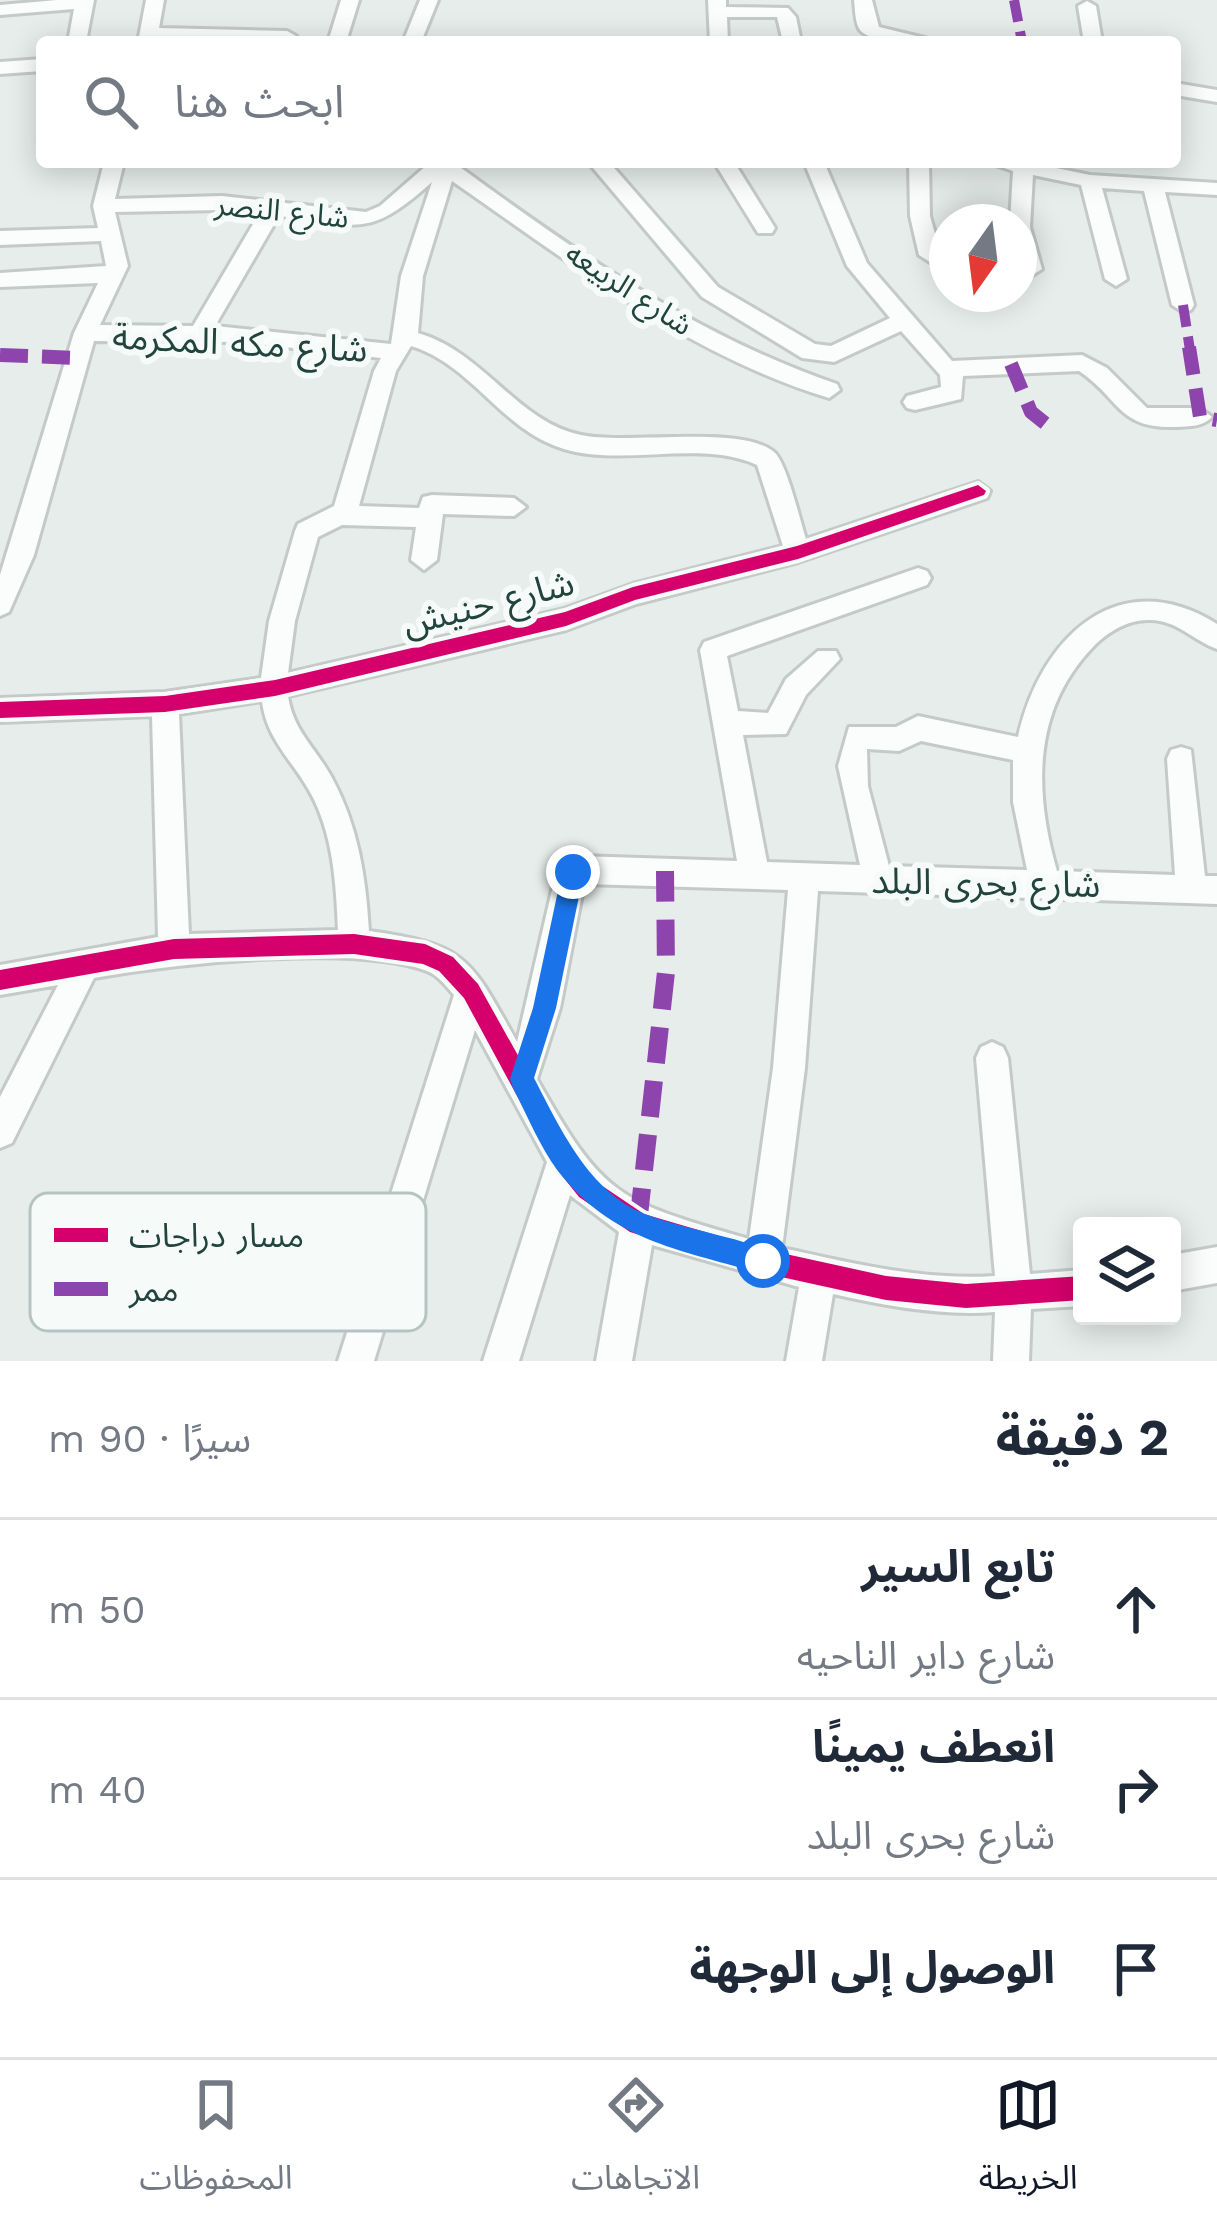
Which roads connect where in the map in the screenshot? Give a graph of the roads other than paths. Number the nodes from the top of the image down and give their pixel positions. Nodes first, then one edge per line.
1 (155, 0) edge
2 (350, 0) edge
3 (402, 0) edge
4 (863, 0) edge
5 (428, 1) edge
6 (85, 2) edge
7 (718, 6) edge
8 (1087, 6) dead end
9 (0, 10) edge
10 (78, 36) edge
11 (148, 36) edge
12 (339, 36) edge
13 (414, 36) edge
14 (719, 36) edge
15 (791, 36) edge
16 (900, 36) edge
17 (1092, 36) edge
18 (36, 65) edge
19 (0, 68) edge
20 (1181, 90) edge
21 (1217, 96) edge
22 (112, 168) edge
23 (434, 168) edge
24 (440, 168) edge
25 (447, 168) edge
26 (603, 168) edge
27 (728, 168) edge
28 (817, 168) edge
29 (920, 168) edge
30 (1010, 168) edge
31 (1024, 168) edge
32 (1090, 181) junction
33 (1153, 186) junction
34 (1217, 189) edge
35 (1018, 204) edge
36 (103, 206) junction
37 (273, 208) junction
38 (765, 227) dead end
39 (109, 234) junction
40 (0, 238) edge
41 (929, 251) edge
42 (114, 275) junction
43 (1116, 279) dead end
44 (0, 280) edge
45 (1183, 305) dead end
46 (904, 321) junction
47 (85, 333) junction
48 (200, 333) junction
49 (400, 345) junction
50 (945, 365) junction
51 (829, 390) dead end
52 (915, 401) dead end
53 (1200, 417) dead end
54 (978, 491) dead end
55 (514, 507) dead end
56 (341, 515) junction
57 (428, 518) junction
58 (798, 552) junction
59 (424, 560) dead end
60 (918, 578) dead end
61 (0, 605) edge
62 (1217, 638) edge
63 (827, 659) dead end
64 (275, 688) junction
65 (165, 704) junction
66 (0, 710) edge
67 (727, 722) junction
68 (1028, 751) junction
69 (1181, 759) dead end
70 (755, 875) junction
71 (805, 878) junction
72 (879, 881) junction
73 (1045, 881) junction
74 (1204, 889) edge
75 (354, 944) junction
76 (174, 949) junction
77 (84, 966) junction
78 (0, 980) edge
79 (471, 992) junction
80 (992, 1058) dead end
81 (521, 1079) junction
82 (0, 1131) edge
83 (564, 1160) junction
84 (408, 1193) edge
85 (638, 1225) junction
86 (763, 1261) junction
87 (1217, 1265) edge
88 (1181, 1272) edge
89 (819, 1275) junction
90 (1073, 1289) edge
91 (1014, 1295) junction
92 (365, 1331) edge
93 (356, 1361) edge
94 (501, 1361) edge
95 (614, 1361) edge
96 (804, 1361) edge
97 (1011, 1361) edge

1 - 11 street
2 - 12 street
3 - 5 street
4 - 16 street
5 - 13 street
6 - 9 street
6 - 10 street
7 - 14 street
7 - 15 street
8 - 17 street
18 - 19 street
20 - 21 street
22 - 36 street
23 - 37 street, شارع النصر
24 - 49 street
25 - 51 street, شارع الربيعه
26 - 46 street
27 - 38 street
28 - 46 street
29 - 41 street
30 - 35 street
31 - 32 street
32 - 33 street
32 - 43 street
33 - 34 street
33 - 45 street
36 - 37 street, شارع النصر
36 - 39 street
37 - 48 street
39 - 40 street
39 - 42 street
42 - 44 street
42 - 47 street
46 - 50 street
47 - 48 street, شارع مكه المكرمة
47 - 61 street
48 - 49 street, شارع مكه المكرمة
49 - 56 street
49 - 58 street, شارع مكه المكرمة
50 - 52 street
50 - 53 street
54 - 58 street, شارع حنيش
55 - 57 street
56 - 57 street
56 - 64 street
57 - 59 street
58 - 64 street, شارع حنيش
60 - 67 street
62 - 68 street
63 - 67 street
64 - 65 street, شارع حنيش
64 - 75 street
65 - 66 street, شارع حنيش
65 - 76 street
67 - 70 street
68 - 72 street
68 - 73 street
69 - 74 street
70 - 71 street, شارع بحرى البلد
70 - 81 street, شارع بحرى البلد
71 - 72 street, شارع بحرى البلد
71 - 86 street
72 - 73 street, شارع بحرى البلد
73 - 74 street, شارع بحرى البلد
75 - 76 street
75 - 79 street
76 - 77 street
77 - 78 street
77 - 82 street
79 - 81 street
79 - 84 street
80 - 91 street
81 - 83 street
83 - 85 street
83 - 94 street
85 - 86 street
85 - 95 street
86 - 89 street
87 - 88 street
89 - 91 street
89 - 96 street
90 - 91 street
91 - 97 street
92 - 93 street

